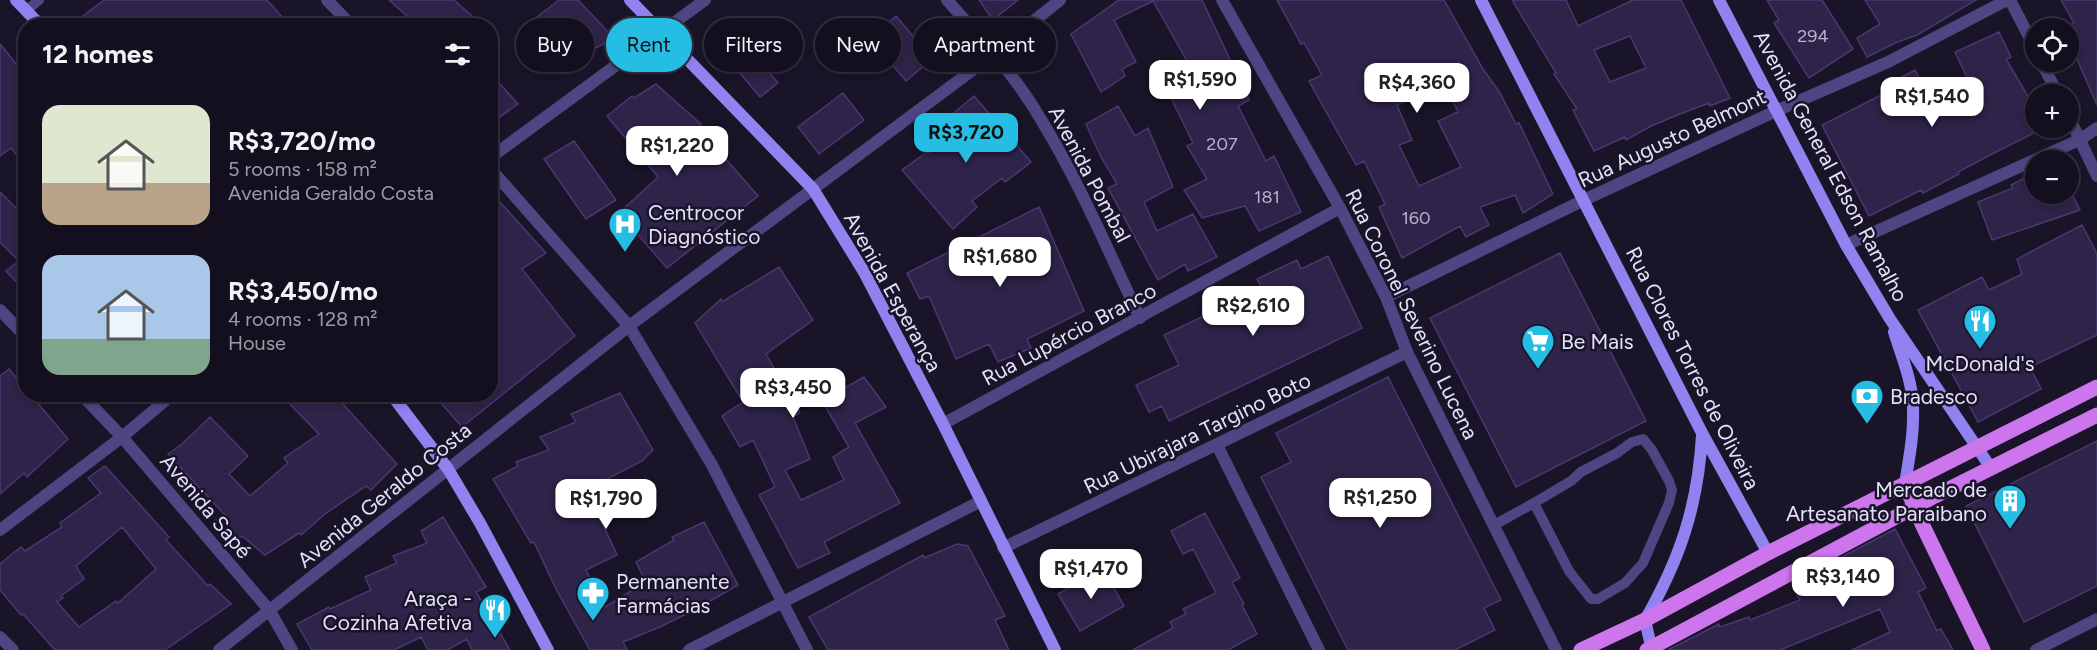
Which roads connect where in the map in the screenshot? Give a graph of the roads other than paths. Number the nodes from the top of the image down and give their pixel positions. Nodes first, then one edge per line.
1 (16, 0) edge
2 (39, 0) edge
3 (327, 0) edge
4 (630, 0) edge
5 (705, 0) edge
6 (947, 0) edge
7 (1060, 0) edge
8 (1222, 0) edge
9 (1481, 0) edge
10 (1719, 0) edge
11 (2009, 0) edge
12 (26, 11) junction
13 (33, 18) edge
14 (344, 18) edge
15 (647, 18) edge
16 (681, 18) edge
17 (963, 18) edge
18 (1038, 18) edge
19 (2025, 30) edge
20 (692, 65) edge
21 (608, 72) edge
22 (970, 72) edge
23 (1007, 72) edge
24 (1776, 111) junction
25 (2097, 128) edge
26 (2079, 135) edge
27 (2081, 139) junction
28 (498, 152) edge
29 (2097, 176) edge
30 (498, 177) edge
31 (813, 189) junction
32 (1584, 200) junction
33 (1340, 208) junction
34 (1846, 245) junction
35 (1386, 297) junction
36 (0, 310) edge
37 (1140, 318) junction
38 (1890, 320) junction
39 (629, 326) junction
40 (18, 329) edge
41 (1407, 352) junction
42 (2097, 387) edge
43 (89, 402) edge
44 (164, 402) edge
45 (397, 402) edge
46 (2097, 415) edge
47 (943, 424) junction
48 (1702, 433) junction
49 (122, 437) junction
50 (1217, 445) junction
51 (1977, 447) junction
52 (1992, 468) junction
53 (448, 469) junction
54 (1905, 484) junction
55 (981, 501) junction
56 (1534, 503) junction
57 (1915, 508) junction
58 (1494, 525) junction
59 (0, 530) edge
60 (1003, 548) junction
61 (1768, 553) junction
62 (783, 602) junction
63 (270, 611) junction
64 (2097, 619) edge
65 (1645, 620) junction
66 (0, 637) edge
67 (1650, 649) edge
68 (13, 650) edge
69 (219, 650) edge
70 (292, 650) edge
71 (548, 650) edge
72 (689, 650) edge
73 (807, 650) edge
74 (1054, 650) edge
75 (1319, 650) edge
76 (1556, 650) edge
77 (1581, 650) edge
78 (1983, 650) edge
79 (2036, 650) edge

1 - 12 main road
2 - 12 lane
3 - 14 street
4 - 15 main road, Avenida Esperança
5 - 16 street
6 - 17 street, Avenida Pombal
7 - 18 street, Avenida Geraldo Costa
8 - 33 street, Rua Coronel Severino Lucena
9 - 32 main road, Rua Clores Torres de Oliveira
10 - 24 main road, Avenida General Edson Ramalho
11 - 19 street
11 - 24 street, Rua Augusto Belmont
12 - 13 main road
20 - 31 main road, Avenida Esperança
21 - 28 street
22 - 31 street, Avenida Geraldo Costa
23 - 37 street, Avenida Pombal
24 - 32 street, Rua Augusto Belmont
24 - 34 main road, Avenida General Edson Ramalho
25 - 27 street
26 - 27 street
27 - 29 street
27 - 34 street
30 - 39 street
31 - 39 street, Avenida Geraldo Costa
31 - 47 main road, Avenida Esperança
32 - 35 street, Rua Augusto Belmont
32 - 48 main road, Rua Clores Torres de Oliveira
33 - 35 street, Rua Coronel Severino Lucena
33 - 37 street, Rua Lupércio Branco
34 - 38 main road, Avenida General Edson Ramalho
35 - 41 street, Rua Coronel Severino Lucena
36 - 40 street
37 - 47 street, Rua Lupércio Branco
38 - 51 main road, Avenida General Edson Ramalho
38 - 54 main road, Avenida General Edson Ramalho
39 - 53 street, Avenida Geraldo Costa
39 - 62 street
41 - 50 street, Rua Ubirajara Targino Boto
41 - 58 street, Rua Coronel Severino Lucena
42 - 51 main road
43 - 49 street, Avenida Sapé
44 - 49 street
45 - 53 main road
46 - 52 main road
47 - 55 main road, Avenida Esperança
48 - 61 main road, Rua Clores Torres de Oliveira
48 - 65 main road
49 - 59 street
49 - 63 street, Avenida Sapé
50 - 60 street, Rua Ubirajara Targino Boto
50 - 75 street
51 - 52 main road, Avenida General Edson Ramalho
51 - 54 main road
52 - 57 main road
53 - 63 street, Avenida Geraldo Costa
53 - 71 main road
54 - 57 main road
54 - 61 main road
55 - 60 main road, Avenida Esperança
55 - 62 street
56 - 56 lane
56 - 58 lane
57 - 67 main road
57 - 78 main road
58 - 76 street, Rua Coronel Severino Lucena
60 - 74 main road, Avenida Esperança
61 - 65 main road
62 - 72 street
62 - 73 street
63 - 69 street, Avenida Geraldo Costa
63 - 70 street, Avenida Sapé
64 - 79 street
65 - 67 main road
65 - 77 main road
66 - 68 street

